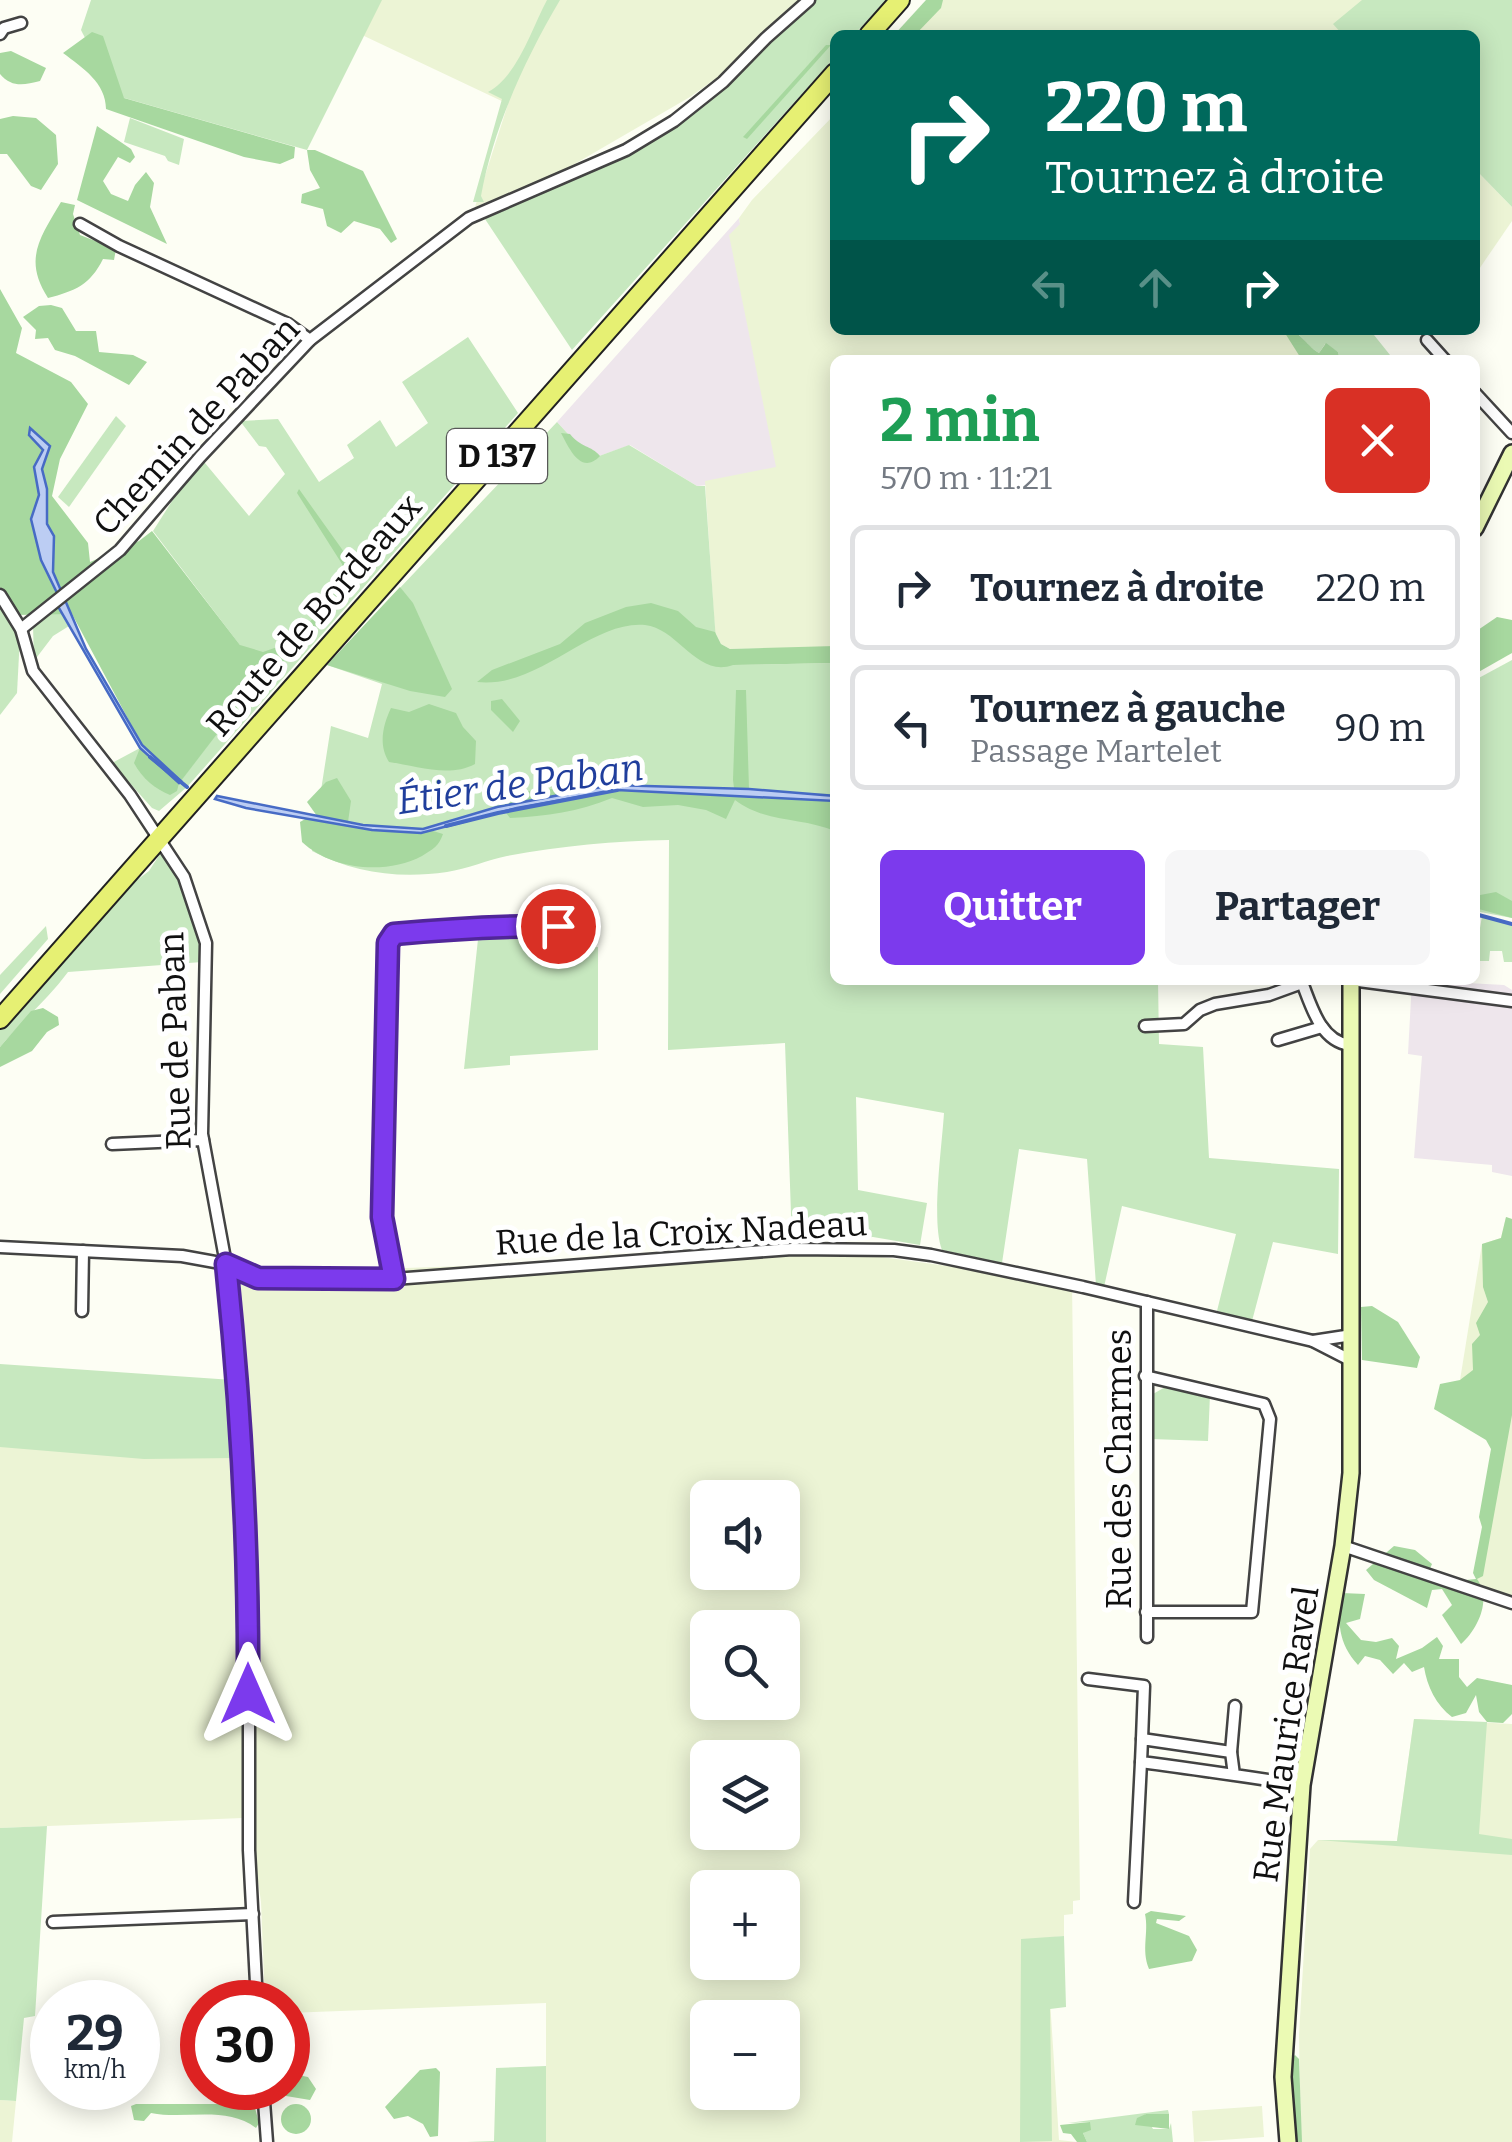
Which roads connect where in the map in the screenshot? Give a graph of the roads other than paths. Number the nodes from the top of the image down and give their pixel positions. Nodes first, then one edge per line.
1 (809, 0) edge
2 (900, 0) edge
3 (21, 23) dead end
4 (873, 30) edge
5 (0, 34) edge
6 (830, 80) edge
7 (80, 224) dead end
8 (310, 340) junction
9 (1427, 340) dead end
10 (1441, 355) edge
11 (1480, 399) edge
12 (1512, 434) edge
13 (1510, 462) edge
14 (1480, 519) edge
15 (0, 595) edge
16 (21, 629) junction
17 (159, 839) junction
18 (583, 931) dead end
19 (1292, 985) edge
20 (1303, 985) edge
21 (1351, 985) edge
22 (1389, 985) edge
23 (1512, 1001) edge
24 (0, 1019) edge
25 (1145, 1026) dead end
26 (1322, 1027) junction
27 (1278, 1040) dead end
28 (1349, 1045) junction
29 (203, 1140) junction
30 (112, 1144) dead end
31 (0, 1247) edge
32 (83, 1251) junction
33 (226, 1264) junction
34 (394, 1279) junction
35 (1147, 1302) junction
36 (82, 1311) dead end
37 (1352, 1334) junction
38 (1313, 1342) junction
39 (1353, 1362) junction
40 (1145, 1376) junction
41 (1343, 1546) junction
42 (1512, 1603) edge
43 (1146, 1612) junction
44 (1146, 1637) dead end
45 (1088, 1680) dead end
46 (1235, 1706) dead end
47 (1142, 1739) junction
48 (1231, 1752) junction
49 (1141, 1762) junction
50 (1234, 1775) junction
51 (1302, 1784) junction
52 (1134, 1902) dead end
53 (253, 1914) junction
54 (53, 1922) dead end
55 (256, 1980) edge
56 (265, 2110) edge
57 (267, 2142) edge
58 (1288, 2142) edge

1 - 8 street, Chemin de Paban
2 - 4 main road
3 - 5 street
6 - 17 main road, Route de Bordeaux / D 137
7 - 8 street
8 - 16 street, Chemin de Paban
9 - 10 street
11 - 12 street
13 - 14 street
15 - 16 street, Rue de Paban
16 - 17 street, Rue de Paban
17 - 24 main road, Route de Bordeaux / D 137
17 - 29 street, Rue de Paban
18 - 34 street
19 - 25 street
20 - 26 street
21 - 28 street, Rue Maurice Ravel
22 - 23 street
26 - 27 street
26 - 28 street
28 - 37 street, Rue Maurice Ravel
29 - 30 street
29 - 33 street, Rue de Paban
31 - 32 street, Rue de la Croix Nadeau
32 - 33 street, Rue de la Croix Nadeau
32 - 36 street
33 - 34 street, Rue de la Croix Nadeau
33 - 53 street, Rue de Paban
34 - 35 street, Rue de la Croix Nadeau
35 - 38 street, Rue de la Croix Nadeau
35 - 40 street, Rue des Charmes
37 - 38 street
37 - 39 street, Rue Maurice Ravel
38 - 39 street
39 - 41 street, Rue Maurice Ravel
40 - 43 street, Rue des Charmes
40 - 43 street
41 - 42 street
41 - 51 street, Rue Maurice Ravel
43 - 44 street, Rue des Charmes
45 - 47 street
46 - 48 street
47 - 48 street
47 - 49 street
48 - 50 street
49 - 50 street
49 - 52 street
50 - 51 street
51 - 58 street, Rue Maurice Ravel
53 - 54 street
53 - 55 street, Rue de Paban
56 - 57 street

